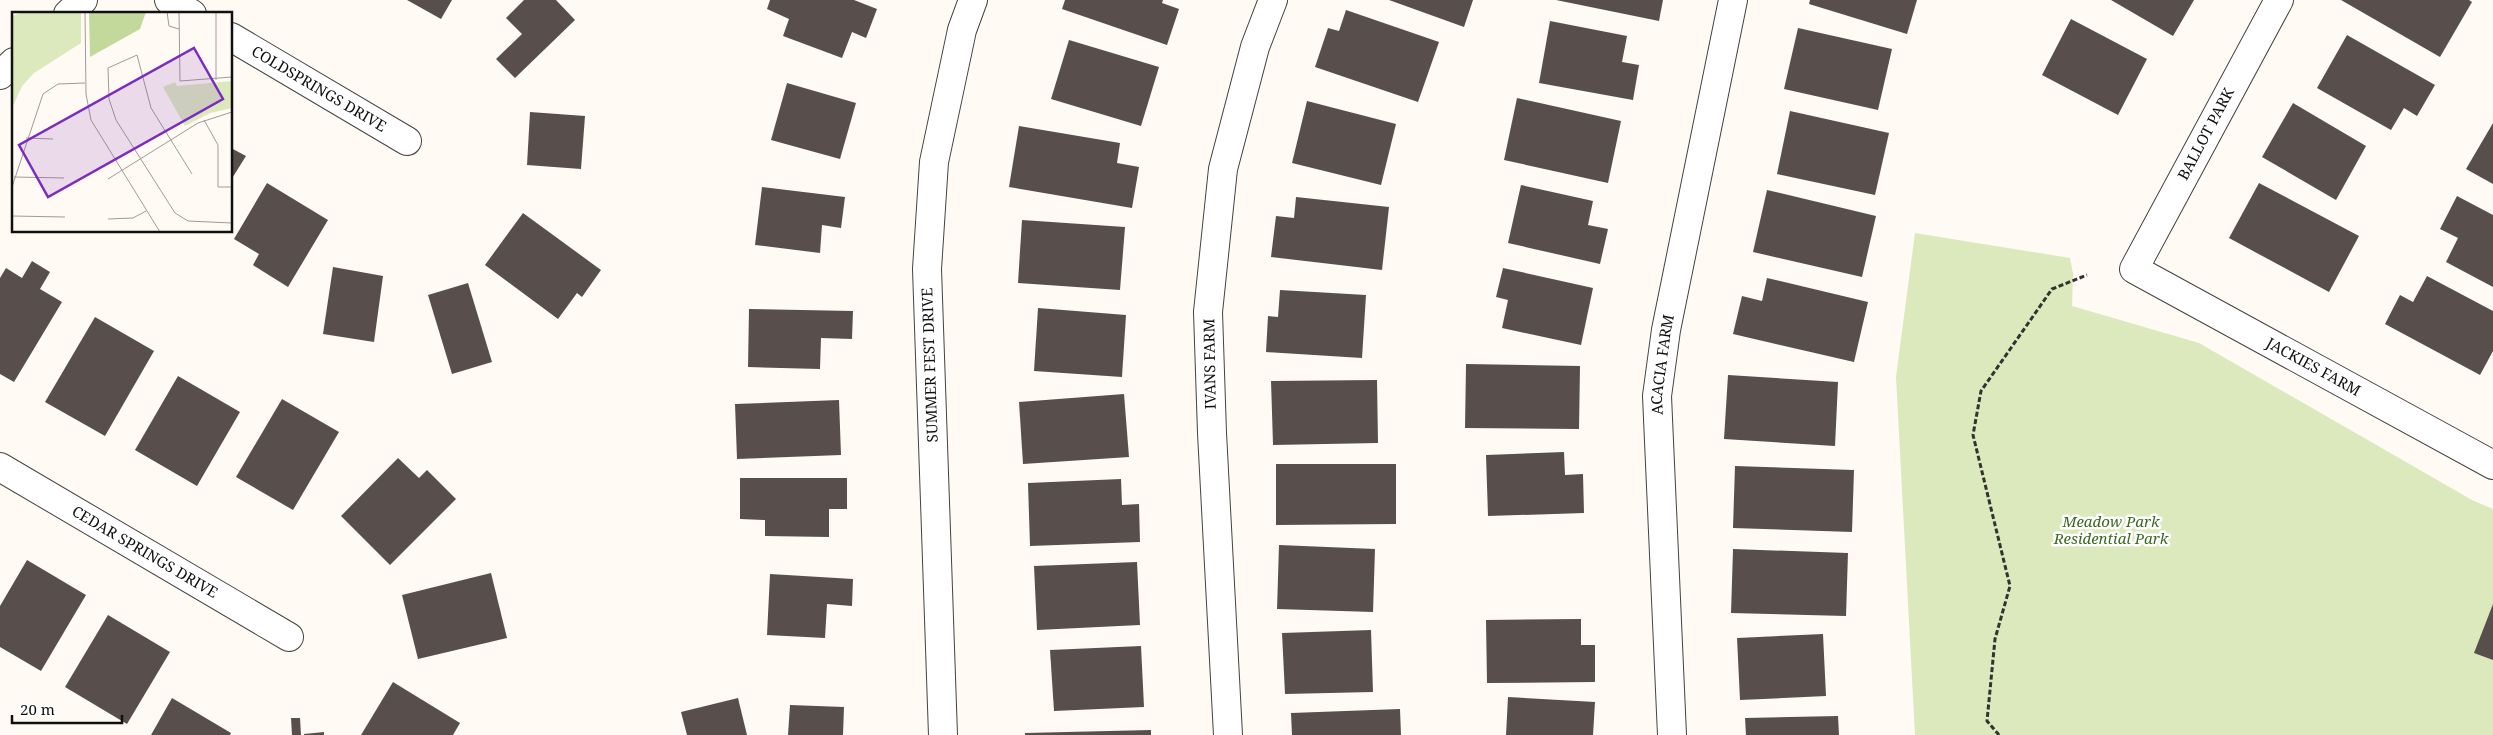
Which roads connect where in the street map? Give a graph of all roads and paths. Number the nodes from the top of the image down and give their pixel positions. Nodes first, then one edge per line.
1 (83, 0) edge
2 (169, 0) edge
3 (973, 0) edge
4 (1274, 0) edge
5 (1733, 0) edge
6 (2279, 0) edge
7 (70, 12) edge
8 (189, 12) edge
9 (232, 38) edge
10 (12, 64) edge
11 (0, 75) edge
12 (407, 141) dead end
13 (2134, 269) joint
14 (2088, 276) dead end
15 (2493, 464) edge
16 (0, 467) edge
17 (288, 637) dead end
18 (942, 735) edge
19 (1228, 735) edge
20 (1672, 735) edge
21 (1999, 735) edge

1 - 7 street
2 - 8 street
3 - 18 street, SUMMER FEST DRIVE
4 - 19 street, IVANS FARM
5 - 20 street, ACACIA FARM
6 - 13 street, BALLOT PARK
9 - 12 street, COLDSPRINGS DRIVE
10 - 11 street
13 - 15 street, JACKIES FARM
14 - 21 path
16 - 17 street, CEDAR SPRINGS DRIVE

